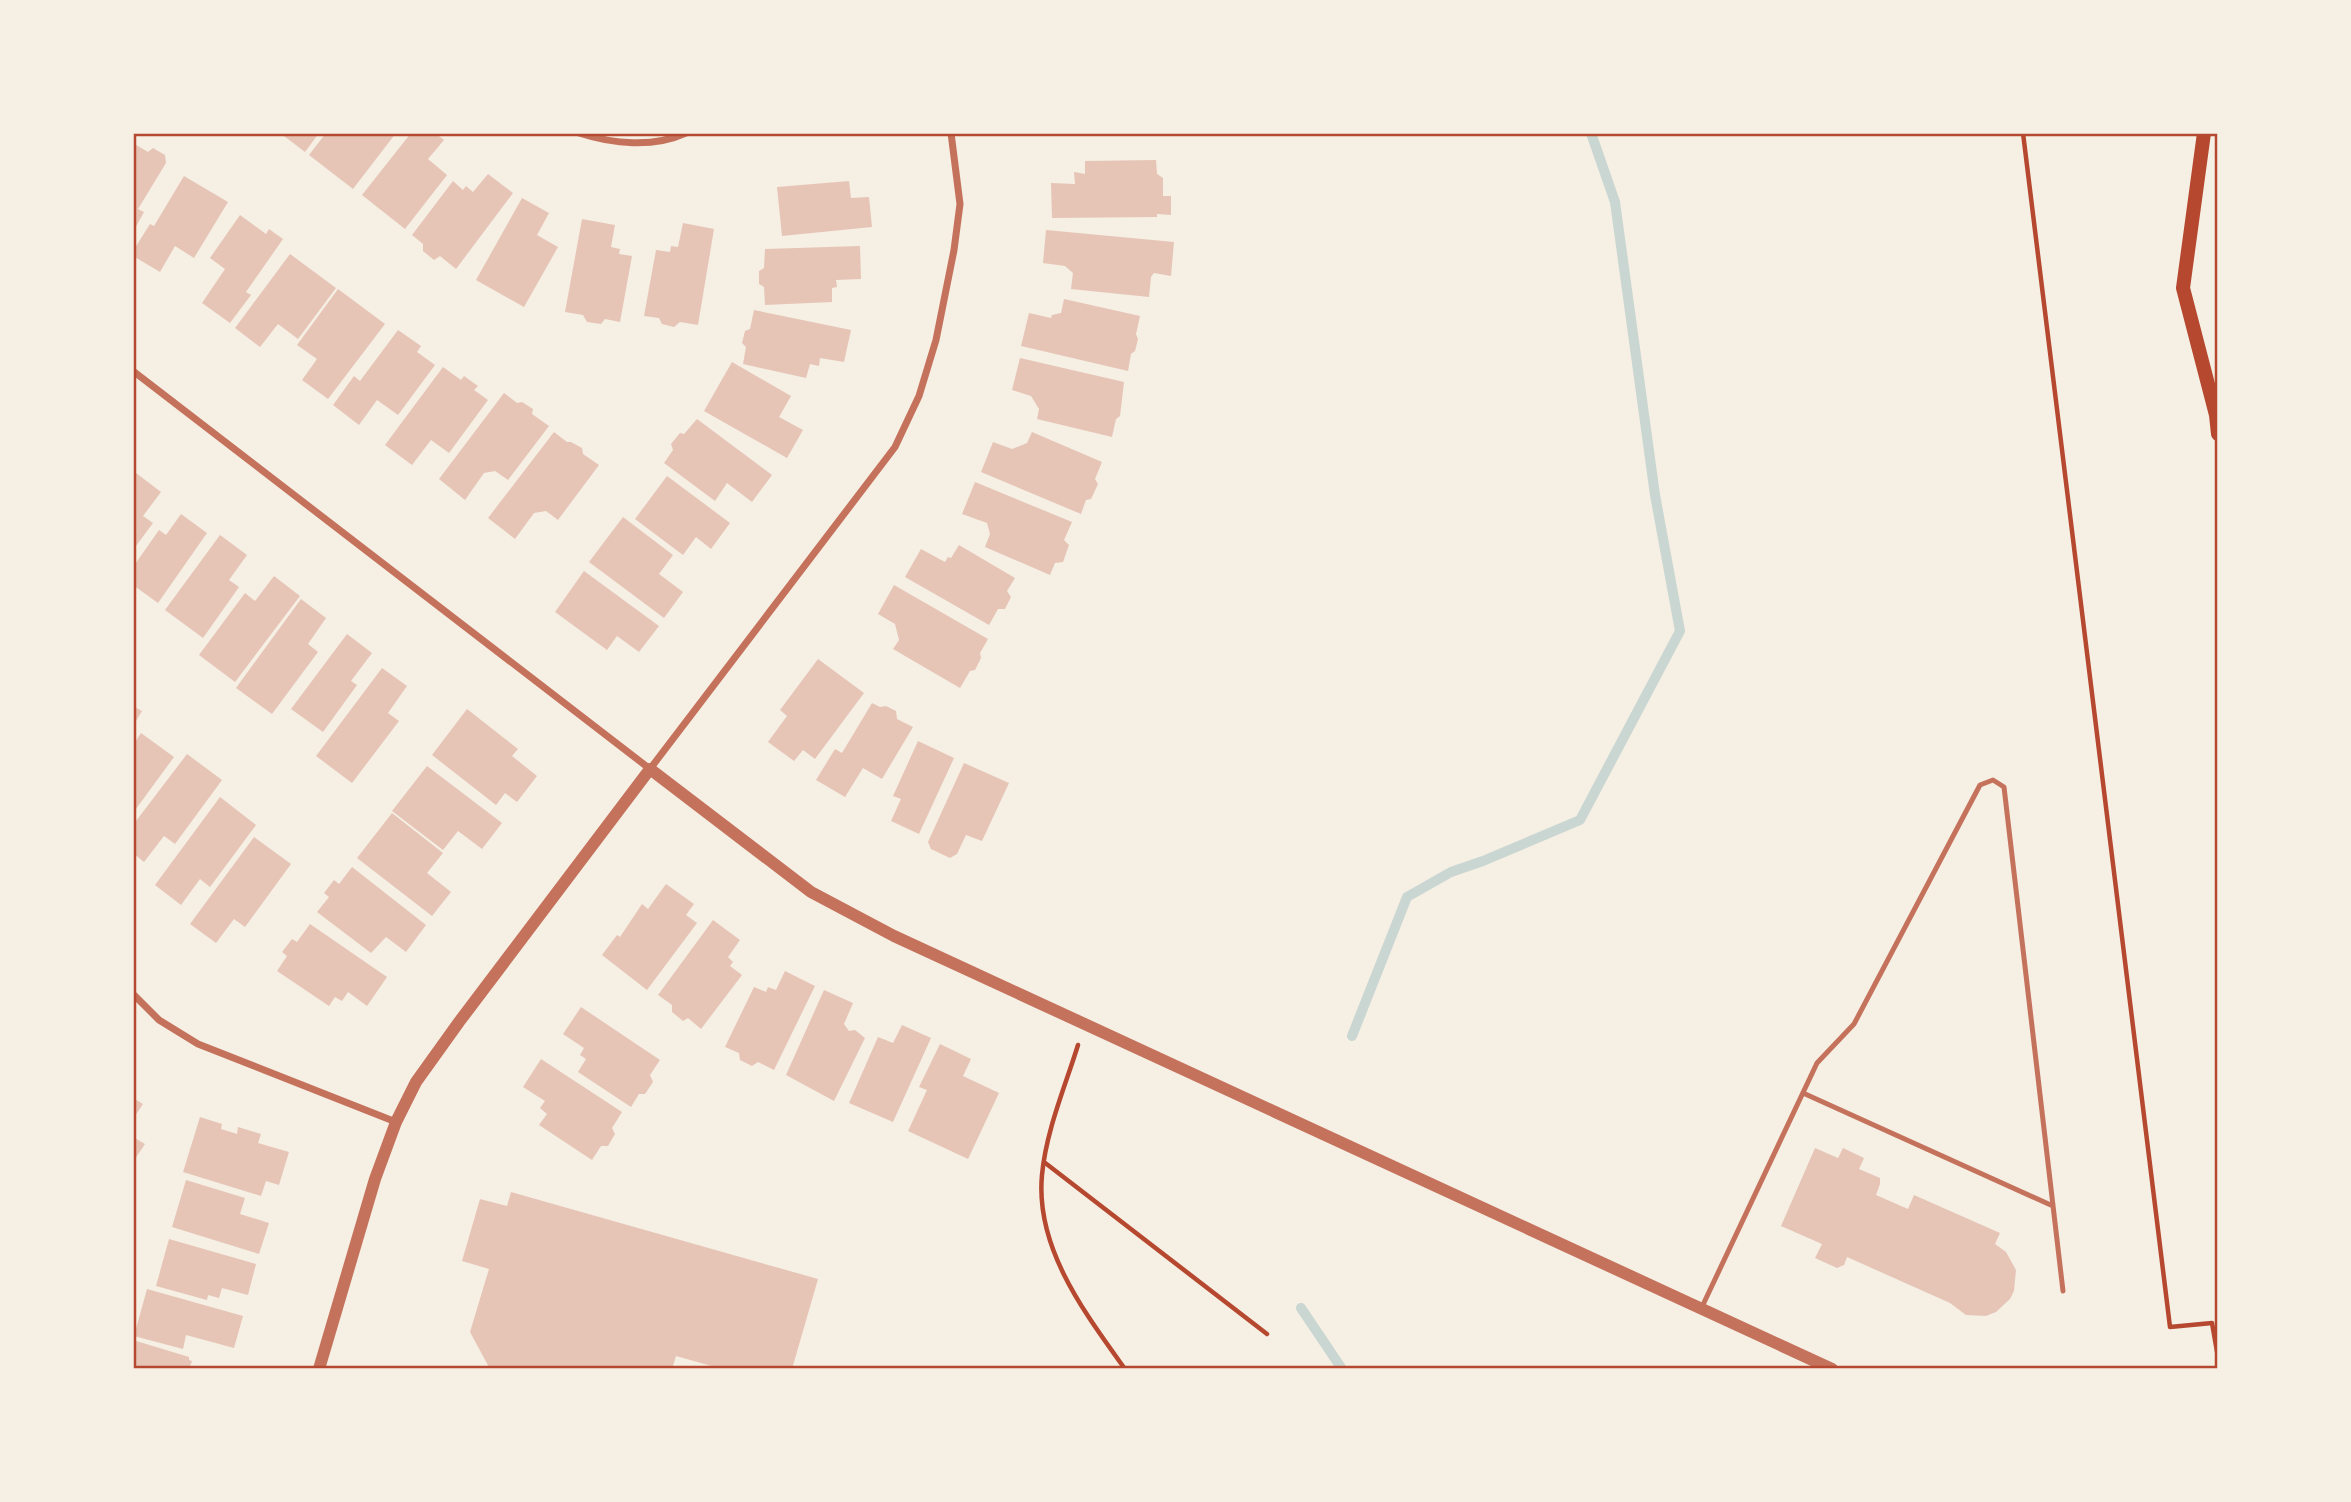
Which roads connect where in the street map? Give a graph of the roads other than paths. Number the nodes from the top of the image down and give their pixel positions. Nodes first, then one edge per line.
1 (579, 133) edge
2 (686, 133) edge
3 (951, 133) edge
4 (2204, 133) edge
5 (133, 371) edge
6 (2217, 412) edge
7 (2218, 434) edge
8 (650, 769) junction
9 (133, 994) edge
10 (1803, 1093) junction
11 (396, 1122) junction
12 (2053, 1206) junction
13 (2063, 1291) dead end
14 (1701, 1309) junction
15 (319, 1369) edge
16 (1832, 1369) edge

1 - 2 street
3 - 8 street
4 - 6 main road
5 - 8 street
6 - 7 main road
8 - 11 street
8 - 14 street
9 - 11 street
10 - 12 lane
10 - 12 lane
10 - 14 lane
11 - 15 street
12 - 13 lane
14 - 16 street

